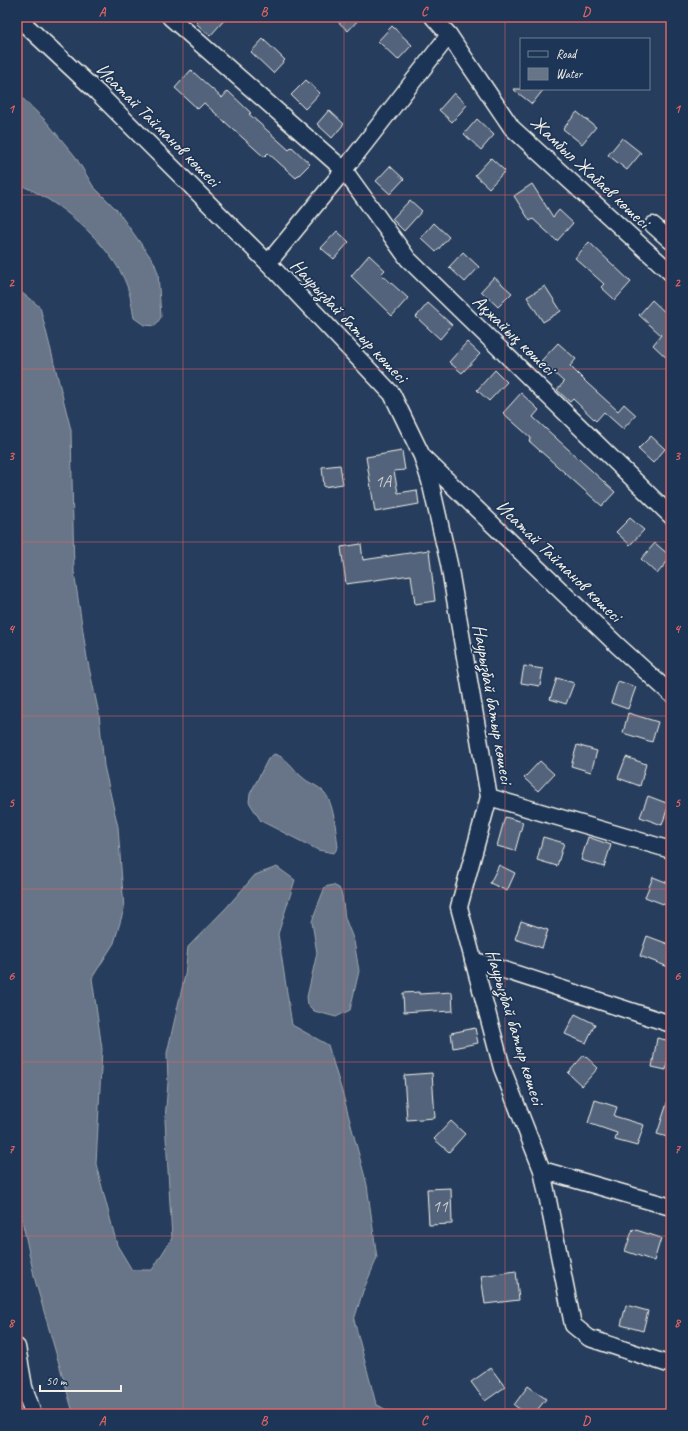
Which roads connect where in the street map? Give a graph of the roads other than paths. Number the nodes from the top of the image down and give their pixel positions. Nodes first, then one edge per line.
1 (17, 17) edge
2 (170, 17) edge
3 (433, 17) edge
4 (449, 35) junction
5 (344, 170) junction
6 (653, 225) dead end
7 (671, 241) edge
8 (268, 263) junction
9 (671, 273) edge
10 (422, 456) junction
11 (671, 516) edge
12 (671, 694) edge
13 (488, 797) junction
14 (671, 850) edge
15 (473, 960) junction
16 (671, 1024) edge
17 (542, 1170) junction
18 (671, 1207) edge
19 (17, 1347) edge
20 (671, 1365) edge
21 (33, 1414) edge

1 - 8 street, Исатай Тайманов көшесі
2 - 5 street, Ақжайық көшесі
3 - 4 street, Жамбыл Жабаев көшесі
4 - 5 street
4 - 9 street, Жамбыл Жабаев көшесі
5 - 8 street
5 - 11 street, Ақжайық көшесі
6 - 7 street
8 - 10 street, Наурызбай батыр көшесі
10 - 12 street, Исатай Тайманов көшесі
10 - 13 street, Наурызбай батыр көшесі
13 - 14 street
13 - 15 street, Наурызбай батыр көшесі
15 - 16 street
15 - 17 street, Наурызбай батыр көшесі
17 - 18 street
17 - 20 street, Наурызбай батыр көшесі
19 - 21 street

